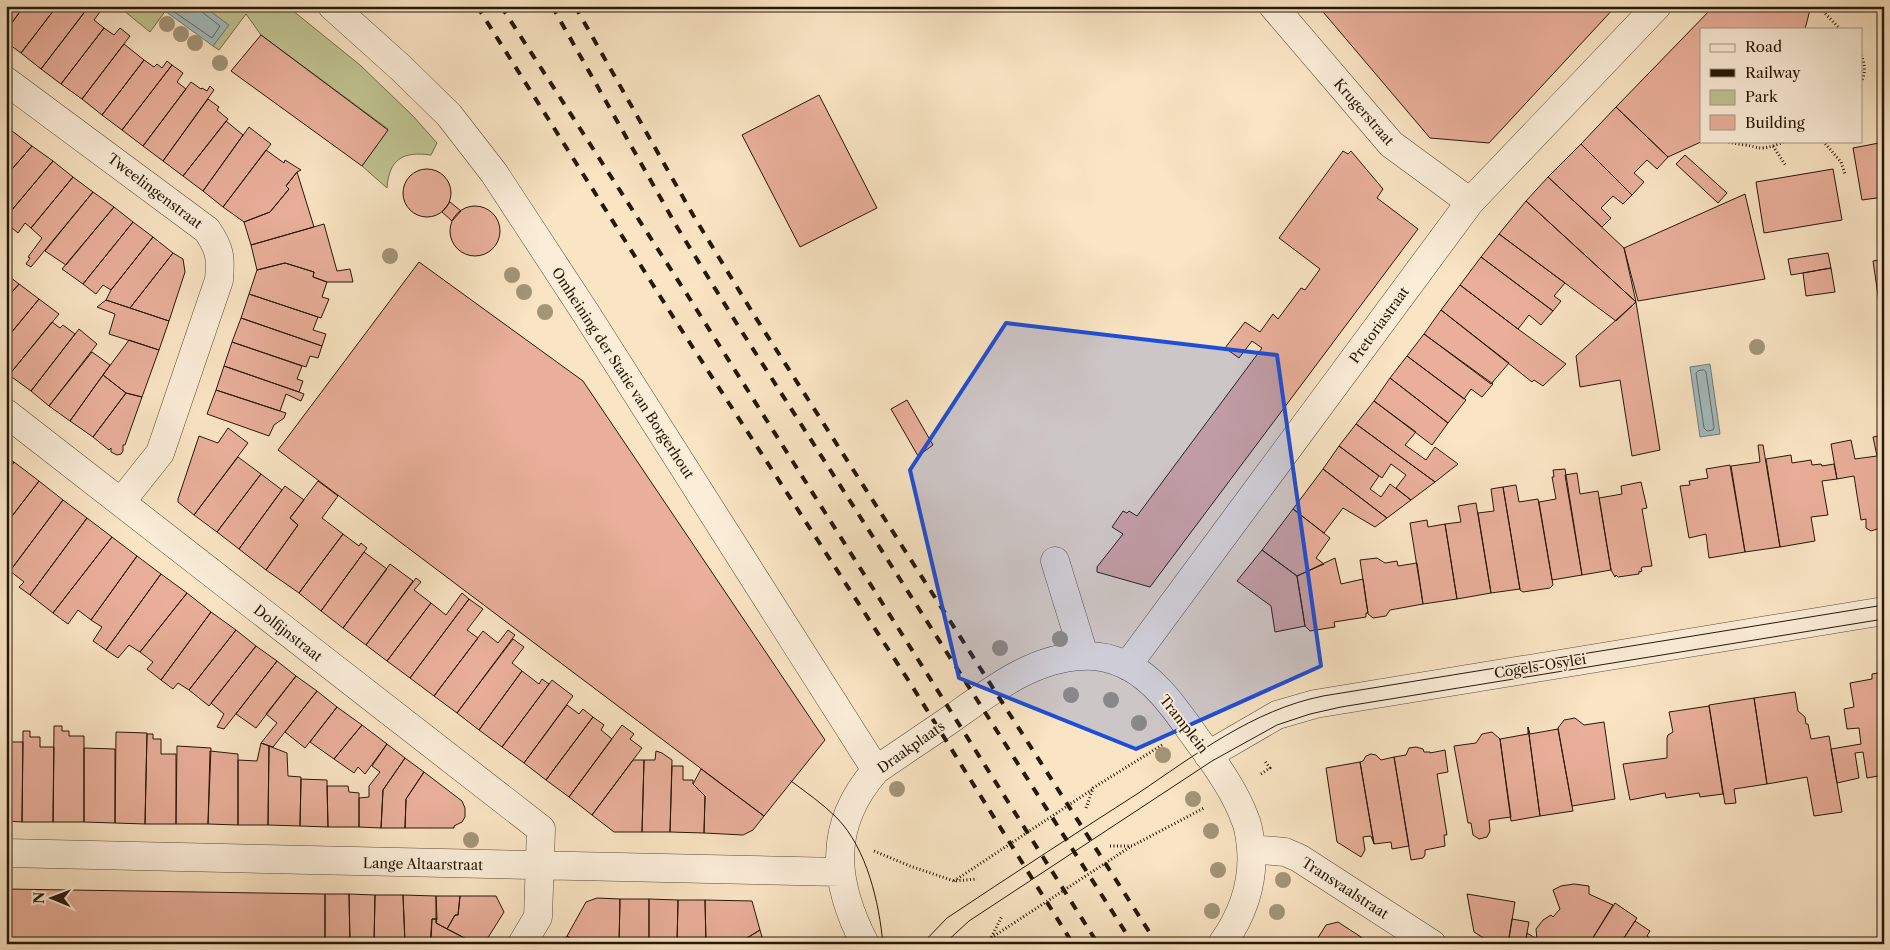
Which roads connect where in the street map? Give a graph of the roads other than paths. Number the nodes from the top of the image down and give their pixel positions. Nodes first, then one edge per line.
1 (332, 6) edge
2 (1273, 6) edge
3 (1657, 6) edge
4 (6, 81) edge
5 (1470, 202) junction
6 (6, 413) edge
7 (121, 502) junction
8 (1056, 561) dead end
9 (1884, 612) edge
10 (1084, 655) junction
11 (1127, 666) junction
12 (951, 719) joint
13 (1208, 755) junction
14 (876, 770) junction
15 (1251, 849) junction
16 (6, 854) edge
17 (540, 866) junction
18 (840, 872) junction
19 (522, 944) edge
20 (865, 944) edge
21 (1222, 944) edge
22 (1432, 944) edge

1 - 14 street, Omheining der Statie van Borgerhout
2 - 5 street, Krugerstraat
3 - 5 street, Pretoriastraat
4 - 7 street, Tweelingenstraat
5 - 11 street, Pretoriastraat
6 - 7 street, Dolfijnstraat
7 - 17 street, Dolfijnstraat
8 - 10 street
9 - 13 street, Cogels-Osylei
10 - 11 street, Tramplein
10 - 12 street, Tramplein
11 - 13 street, Tramplein
12 - 14 street, Draakplaats
13 - 15 street, Tramplein
14 - 18 street, Draakplaats
15 - 21 street, Tramplein
15 - 22 street, Transvaalstraat
16 - 17 street, Lange Altaarstraat
17 - 18 street, Lange Altaarstraat
17 - 19 street
18 - 20 street, Draakplaats

